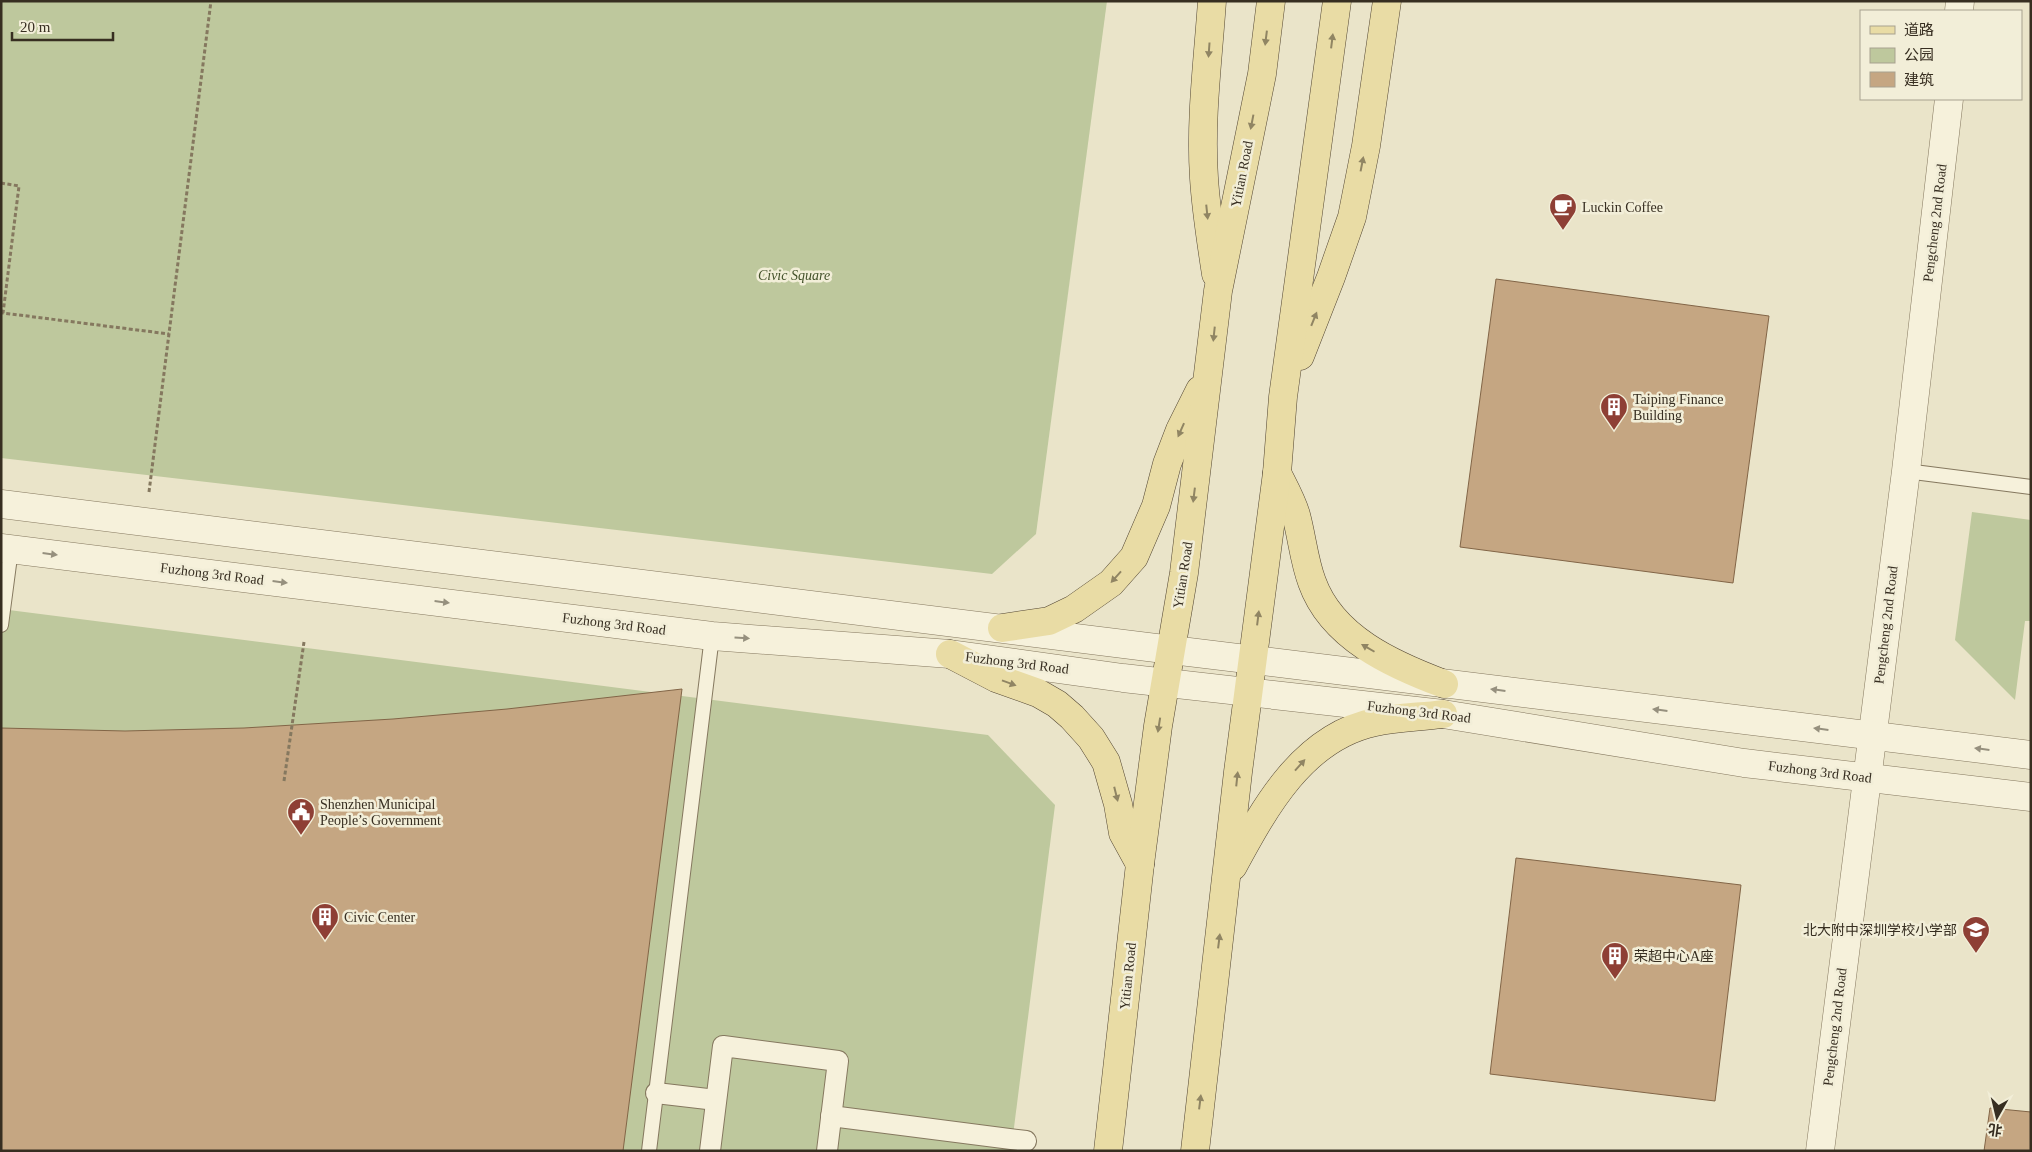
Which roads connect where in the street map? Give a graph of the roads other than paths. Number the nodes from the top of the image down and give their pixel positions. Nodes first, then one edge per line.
1 (1212, 1) edge
2 (1271, 1) edge
3 (1337, 1) edge
4 (1387, 1) edge
5 (1949, 100) edge
6 (1218, 291) junction
7 (1210, 371) junction
8 (1284, 397) junction
9 (1906, 471) junction
10 (1278, 473) junction
11 (2031, 487) edge
12 (1, 504) edge
13 (6, 548) edge
14 (1, 626) edge
15 (1002, 628) junction
16 (712, 636) junction
17 (1172, 650) junction
18 (950, 654) junction
19 (1252, 660) junction
20 (1166, 683) junction
21 (1444, 684) junction
22 (1248, 692) junction
23 (1443, 714) junction
24 (1872, 736) junction
25 (2031, 755) edge
26 (1866, 778) junction
27 (2031, 797) edge
28 (1140, 864) junction
29 (1226, 878) junction
30 (656, 1093) junction
31 (716, 1100) junction
32 (831, 1116) junction
33 (1026, 1141) dead end
34 (649, 1151) edge
35 (710, 1151) edge
36 (827, 1151) edge
37 (1108, 1151) edge
38 (1195, 1151) edge
39 (1820, 1151) edge

1 -> 6 main road
2 -> 6 main road, Yitian Road
8 -> 3 main road
8 -> 4 main road
5 - 9 street, Pengcheng 2nd Road
6 -> 7 main road, Yitian Road
7 -> 15 main road
7 -> 17 main road, Yitian Road
8 - 10 main road
9 - 11 lane
9 - 24 street, Pengcheng 2nd Road
19 -> 10 main road
21 -> 10 main road
12 - 15 street
13 - 14 lane
13 -> 16 street, Fuzhong 3rd Road
15 - 17 street
16 -> 18 street, Fuzhong 3rd Road
16 - 30 lane
17 - 19 street
17 - 20 main road, Yitian Road
18 - 20 street, Fuzhong 3rd Road
18 -> 28 main road
19 - 21 street
19 - 22 main road
20 - 22 street, Fuzhong 3rd Road
20 -> 28 main road, Yitian Road
24 -> 21 street
22 - 23 street, Fuzhong 3rd Road
29 -> 22 main road
23 - 26 street, Fuzhong 3rd Road
29 -> 23 main road
25 -> 24 street
24 - 26 street, Pengcheng 2nd Road
26 - 27 street, Fuzhong 3rd Road
26 - 39 street, Pengcheng 2nd Road
28 - 37 main road, Yitian Road
38 -> 29 main road
30 - 31 street
30 - 34 lane
31 - 32 street
31 - 35 street
32 - 33 street
32 - 36 street

